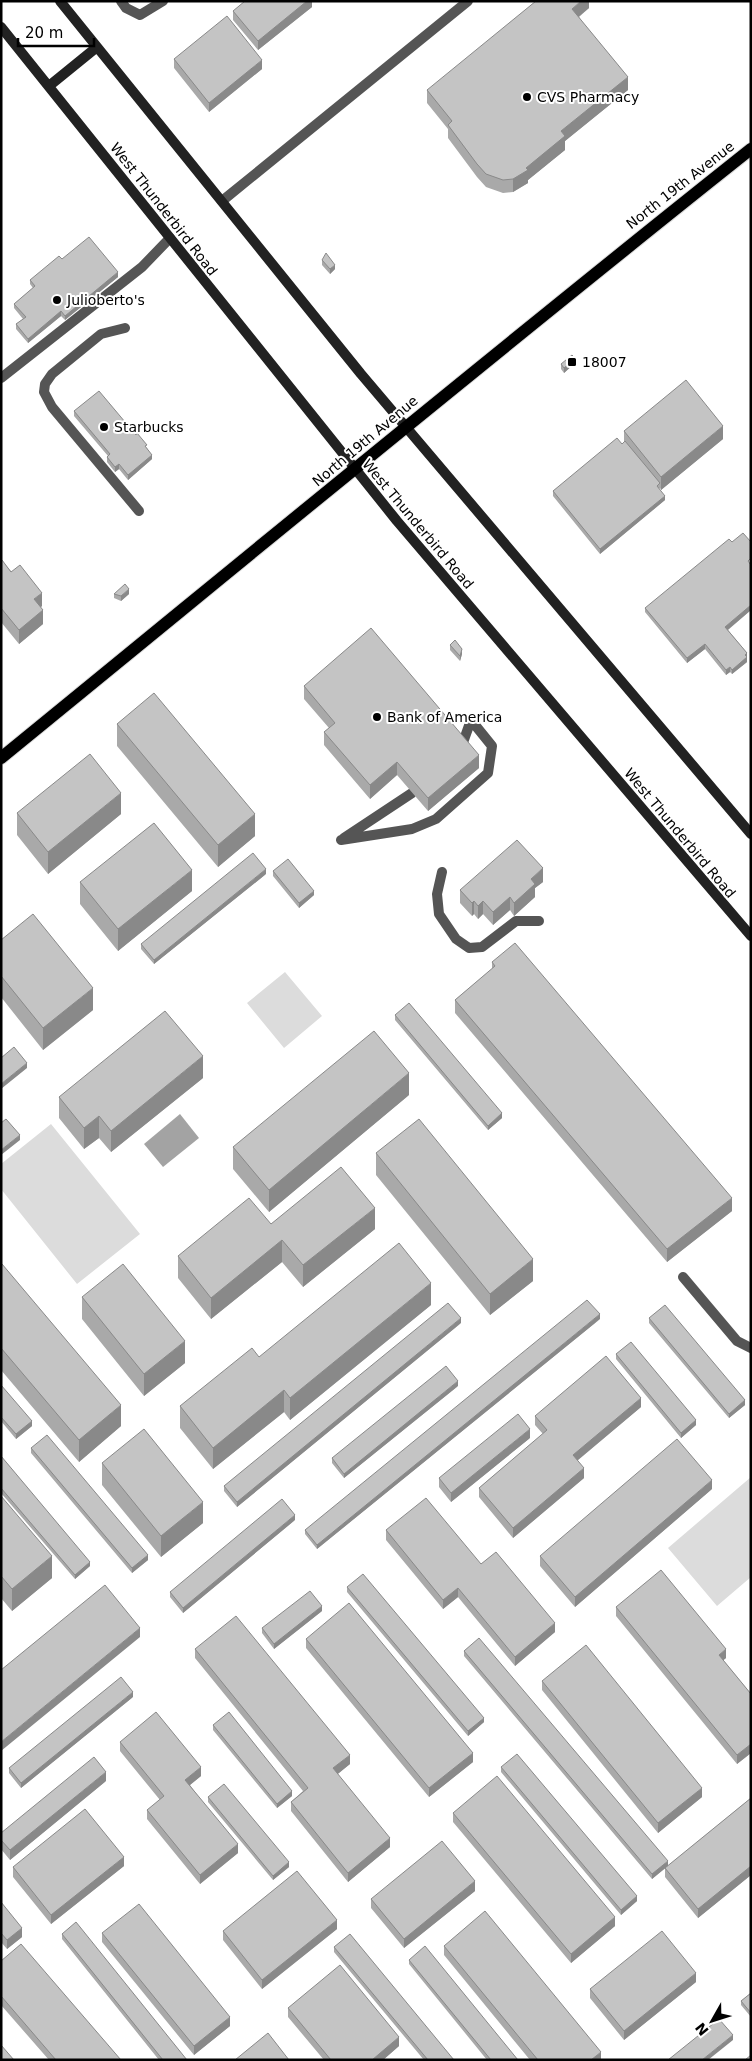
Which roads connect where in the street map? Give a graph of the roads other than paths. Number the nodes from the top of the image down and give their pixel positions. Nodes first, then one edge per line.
1 (60, 1) edge
2 (121, 1) edge
3 (163, 1) edge
4 (468, 1) edge
5 (1, 26) edge
6 (97, 47) junction
7 (48, 86) junction
8 (751, 148) edge
9 (222, 201) junction
10 (170, 238) junction
11 (125, 328) dead end
12 (1, 378) edge
13 (405, 426) junction
14 (354, 469) junction
15 (139, 511) dead end
16 (461, 748) edge
17 (1, 758) edge
18 (412, 793) edge
19 (751, 834) edge
20 (442, 872) dead end
21 (539, 921) dead end
22 (751, 936) edge
23 (683, 1277) dead end
24 (751, 1348) edge

1 - 6 main road
2 - 3 street
4 - 9 street
5 - 7 main road, West Thunderbird Road
6 - 7 main road
6 - 9 main road
7 - 10 main road, West Thunderbird Road
8 - 13 main road, North 19th Avenue
9 - 13 main road
10 - 12 street
10 - 14 main road, West Thunderbird Road
11 - 15 street
13 - 14 main road, North 19th Avenue
13 - 19 main road
14 - 17 main road, North 19th Avenue
14 - 22 main road, West Thunderbird Road
16 - 18 street
20 - 21 street
23 - 24 street

